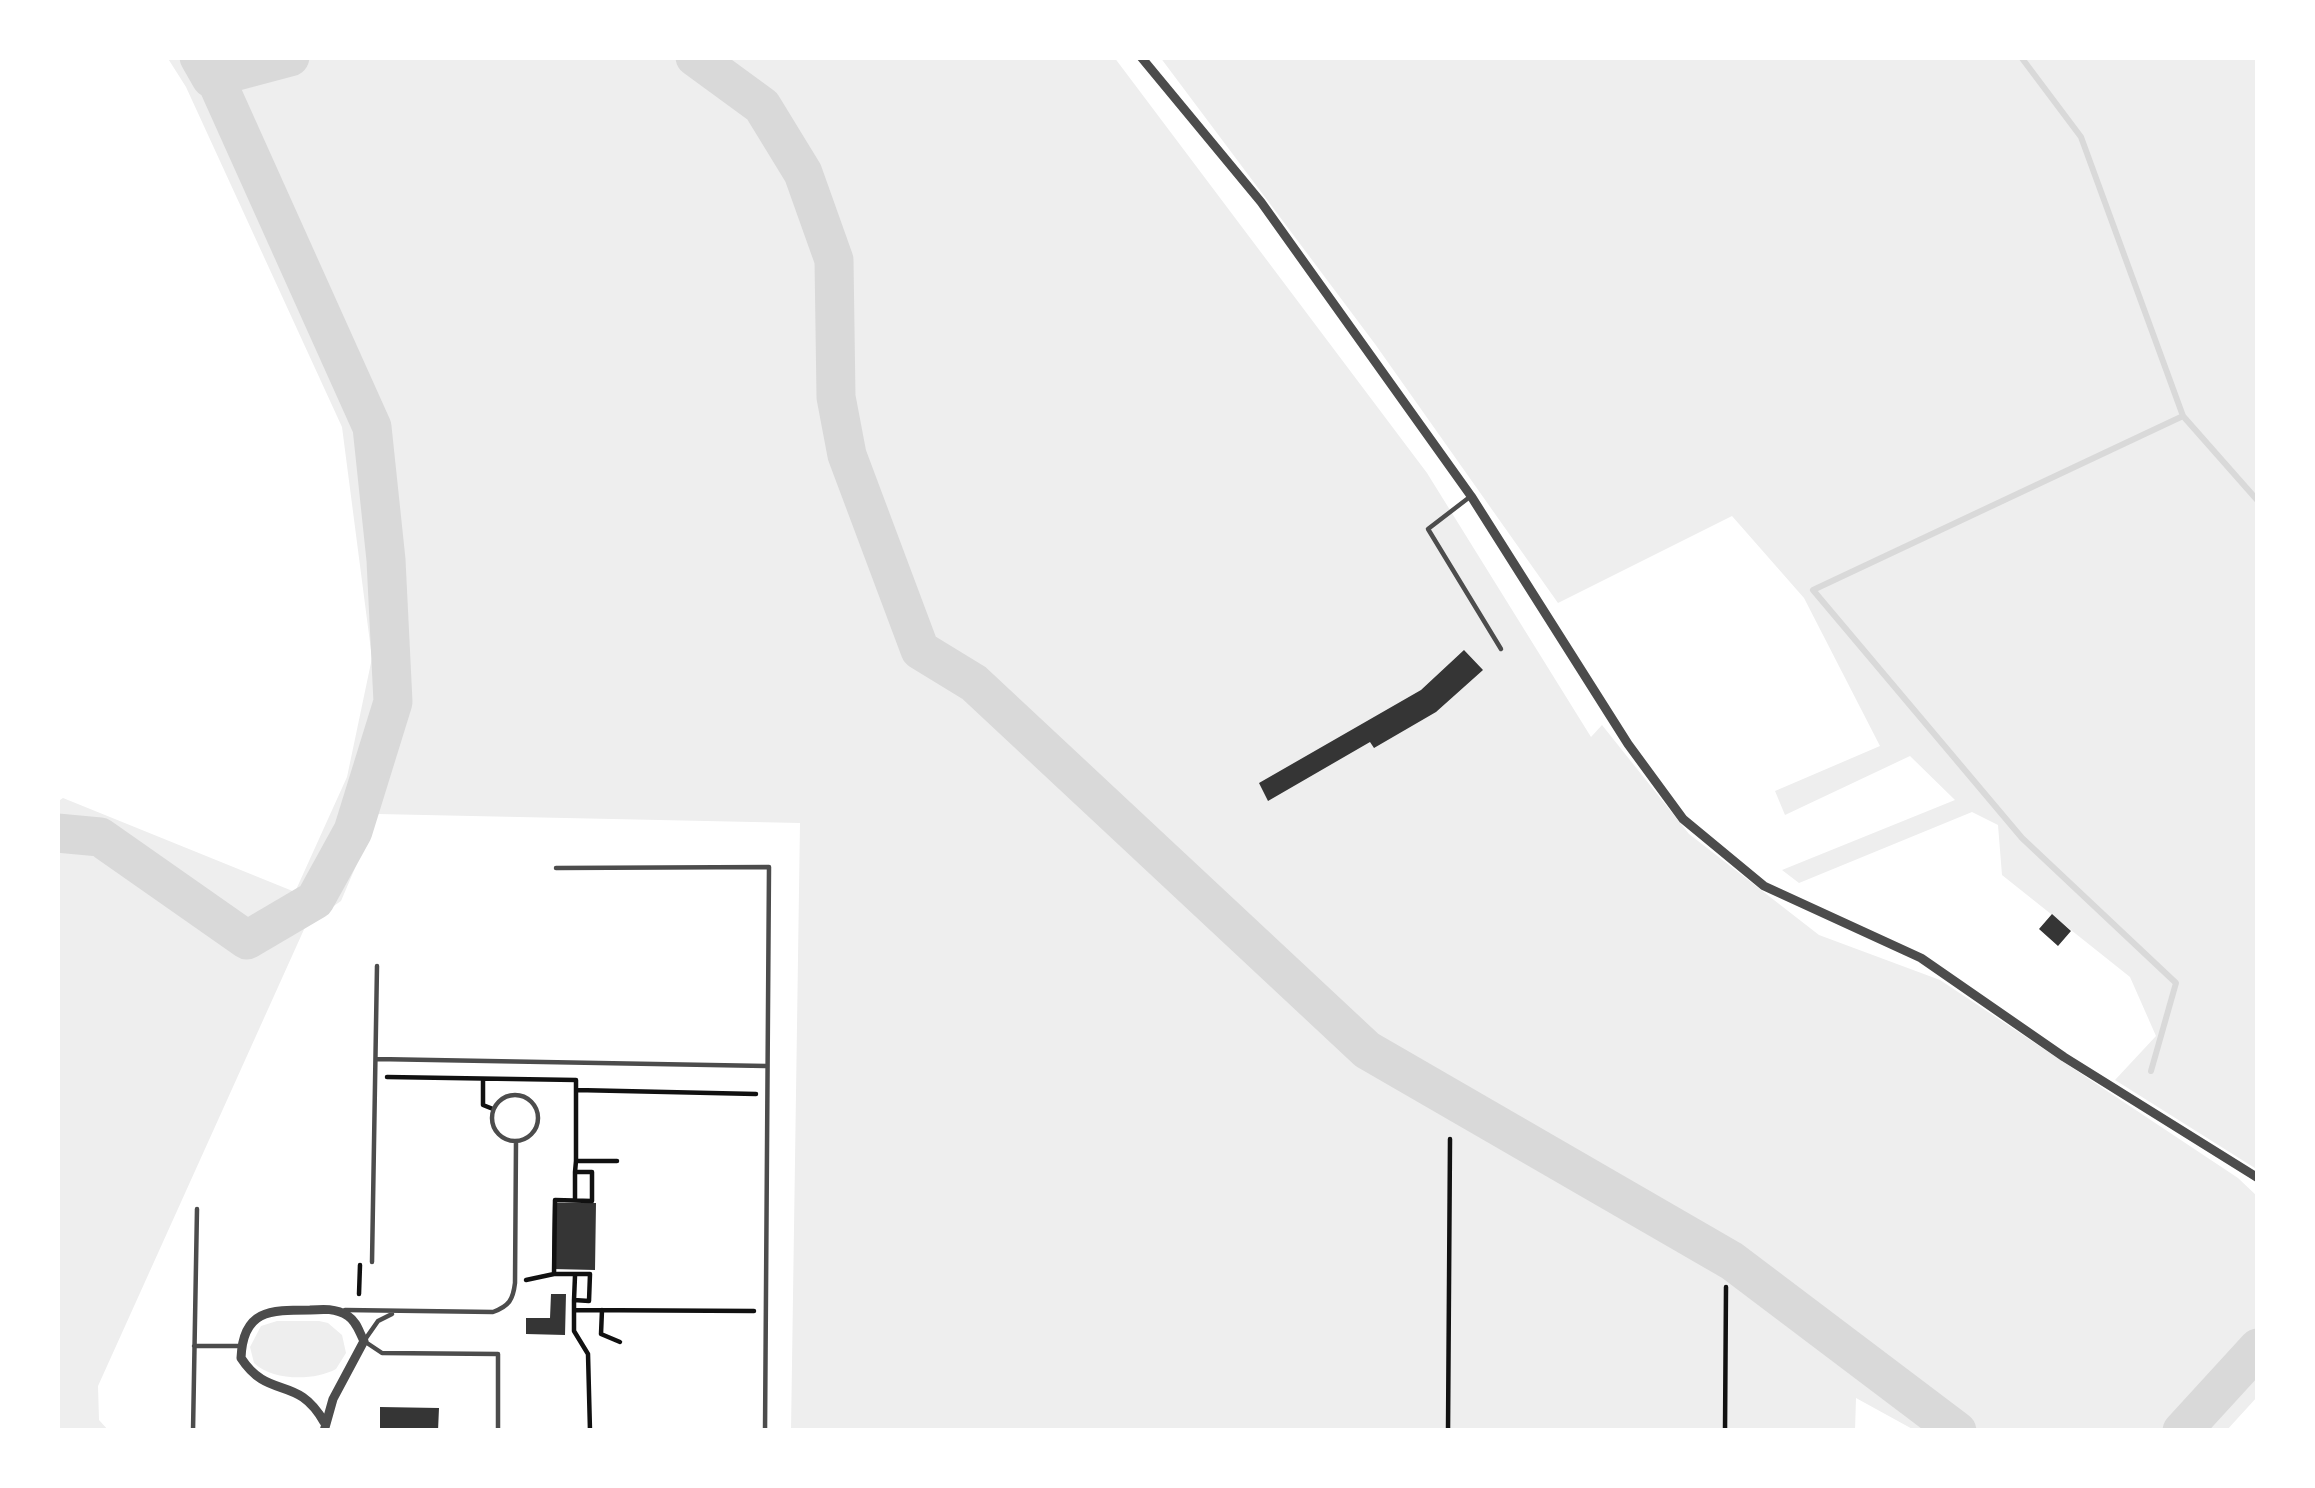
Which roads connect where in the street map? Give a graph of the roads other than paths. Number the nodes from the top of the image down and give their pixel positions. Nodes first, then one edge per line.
1 (1141, 57) edge
2 (1471, 496) junction
3 (1501, 649) dead end
4 (556, 868) dead end
5 (377, 966) dead end
6 (376, 1059) junction
7 (767, 1066) junction
8 (516, 1141) junction
9 (2258, 1178) edge
10 (196, 1209) dead end
11 (372, 1262) dead end
12 (334, 1309) junction
13 (398, 1312) junction
14 (364, 1341) junction
15 (194, 1346) junction
16 (242, 1346) junction
17 (324, 1427) edge
18 (193, 1431) edge
19 (498, 1431) edge
20 (765, 1431) edge

1 - 2 street
2 - 3 lane
2 - 9 street
4 - 7 lane
5 - 6 lane
6 - 7 lane
6 - 11 lane
7 - 20 lane
8 - 8 lane
8 - 13 lane
10 - 15 lane
12 - 13 lane
12 - 14 street
12 - 16 street
13 - 14 lane
14 - 17 street
14 - 19 lane
15 - 16 lane
15 - 18 lane
16 - 17 street

